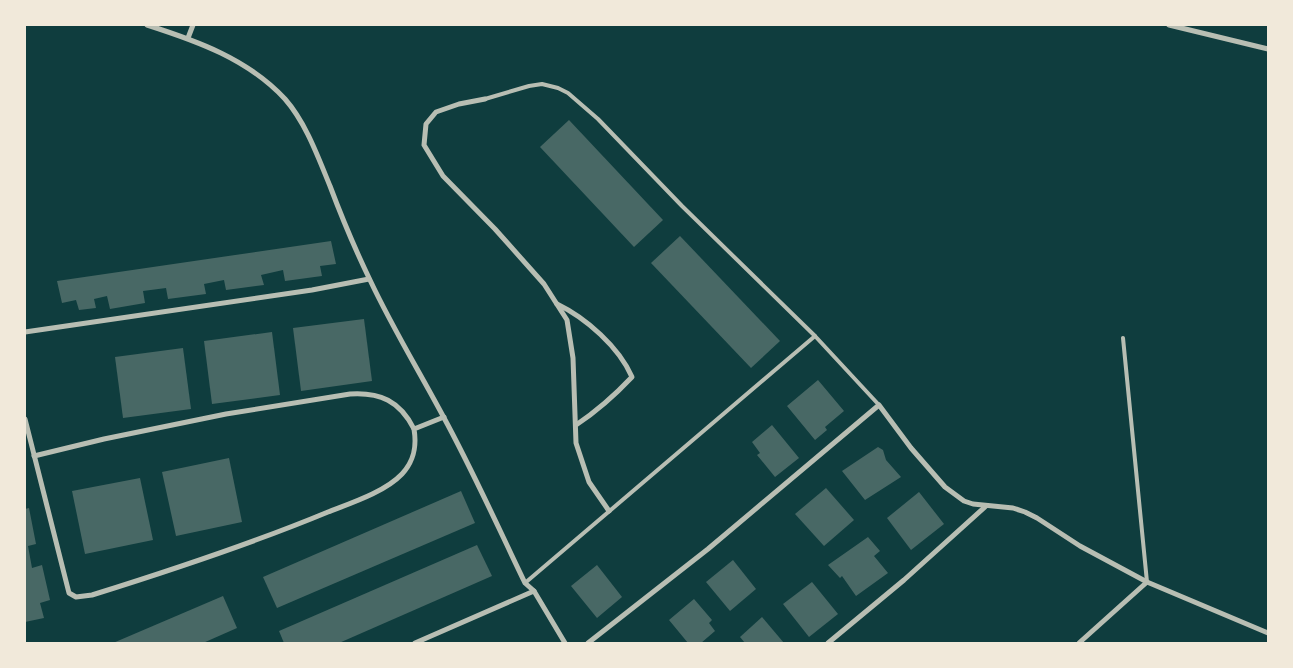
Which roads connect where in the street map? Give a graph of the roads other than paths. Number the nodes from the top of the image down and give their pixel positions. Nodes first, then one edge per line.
1 (147, 25) edge
2 (193, 25) edge
3 (1169, 25) edge
4 (188, 38) junction
5 (1268, 49) edge
6 (485, 99) joint
7 (370, 279) junction
8 (557, 304) junction
9 (25, 332) edge
10 (815, 336) junction
11 (1123, 338) dead end
12 (879, 405) junction
13 (444, 417) junction
14 (25, 419) edge
15 (576, 425) junction
16 (414, 429) junction
17 (34, 456) junction
18 (986, 506) junction
19 (609, 511) junction
20 (1147, 582) junction
21 (525, 583) junction
22 (534, 591) junction
23 (1268, 633) edge
24 (415, 643) edge
25 (564, 643) edge
26 (588, 643) edge
27 (828, 643) edge
28 (1079, 643) edge

1 - 4 street
2 - 4 street
3 - 5 street
4 - 7 street
6 - 8 street
6 - 10 lane
7 - 9 street
7 - 13 street
8 - 15 street
8 - 15 street
10 - 12 lane
10 - 19 lane
11 - 20 lane
12 - 18 street
12 - 26 street
13 - 16 street
13 - 21 street
14 - 17 street
15 - 19 street
16 - 17 street
16 - 17 street
18 - 20 street
18 - 27 street
19 - 21 lane
20 - 23 street
20 - 28 street
21 - 22 street
22 - 24 street
22 - 25 street

